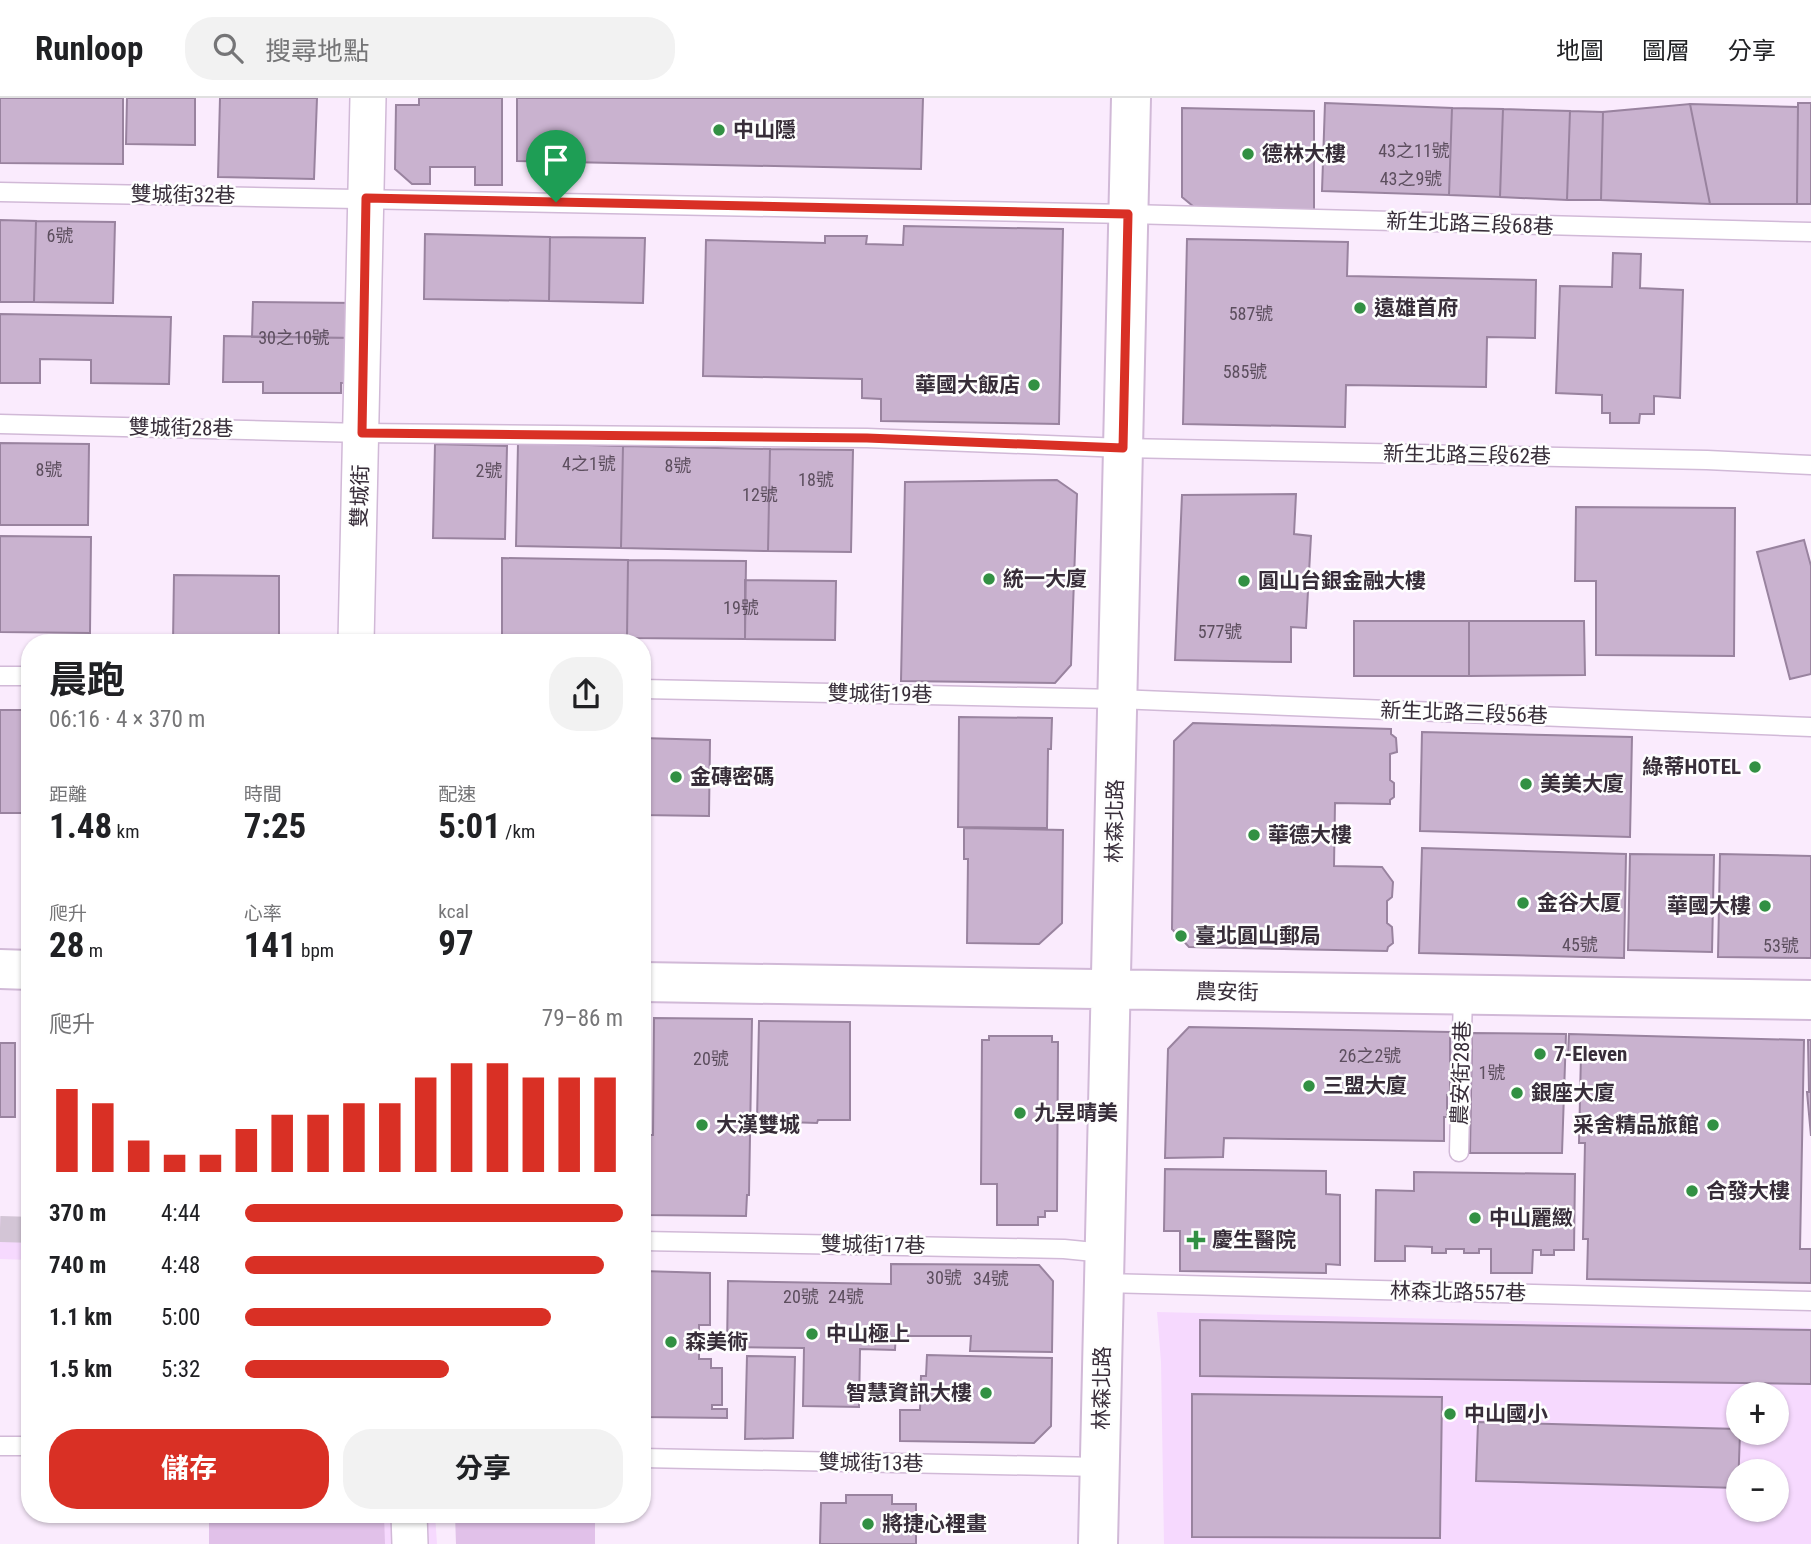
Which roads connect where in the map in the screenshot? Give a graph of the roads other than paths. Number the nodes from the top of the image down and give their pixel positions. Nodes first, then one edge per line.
1 (368, 98) edge
2 (1131, 98) edge
3 (0, 192) edge
4 (366, 198) junction
5 (1128, 214) junction
6 (1811, 232) edge
7 (0, 424) edge
8 (362, 433) junction
9 (1123, 448) junction
10 (1811, 465) edge
11 (356, 634) edge
12 (0, 676) edge
13 (21, 676) edge
14 (651, 689) edge
15 (1117, 699) junction
16 (1811, 727) edge
17 (0, 969) edge
18 (21, 970) edge
19 (651, 982) edge
20 (1111, 990) junction
21 (1463, 994) junction
22 (1811, 1000) edge
23 (1459, 1152) dead end
24 (651, 1241) edge
25 (1104, 1268) junction
26 (1811, 1301) edge
27 (0, 1446) edge
28 (21, 1447) edge
29 (651, 1458) edge
30 (1100, 1467) junction
31 (409, 1523) edge
32 (410, 1544) edge
33 (1098, 1544) edge

1 - 4 street, 雙城街
2 - 5 street, 林森北路
3 - 4 lane, 雙城街32巷
4 - 5 lane, 雙城街32巷
4 - 8 street, 雙城街
5 - 6 lane, 新生北路三段68巷
5 - 9 street, 林森北路
7 - 8 lane, 雙城街28巷
8 - 9 lane, 雙城街28巷
8 - 11 street, 雙城街
9 - 10 lane, 新生北路三段62巷
9 - 15 street, 林森北路
12 - 13 lane
14 - 15 lane, 雙城街19巷
15 - 16 lane, 新生北路三段56巷
15 - 20 street, 林森北路
17 - 18 street
19 - 20 street, 農安街
20 - 21 street, 農安街
20 - 25 street, 林森北路
21 - 22 street, 農安街
21 - 23 lane, 農安街28巷
24 - 25 lane, 雙城街17巷
25 - 26 lane, 林森北路557巷
25 - 30 street, 林森北路
27 - 28 lane
29 - 30 lane, 雙城街13巷
30 - 33 street, 林森北路
31 - 32 street

